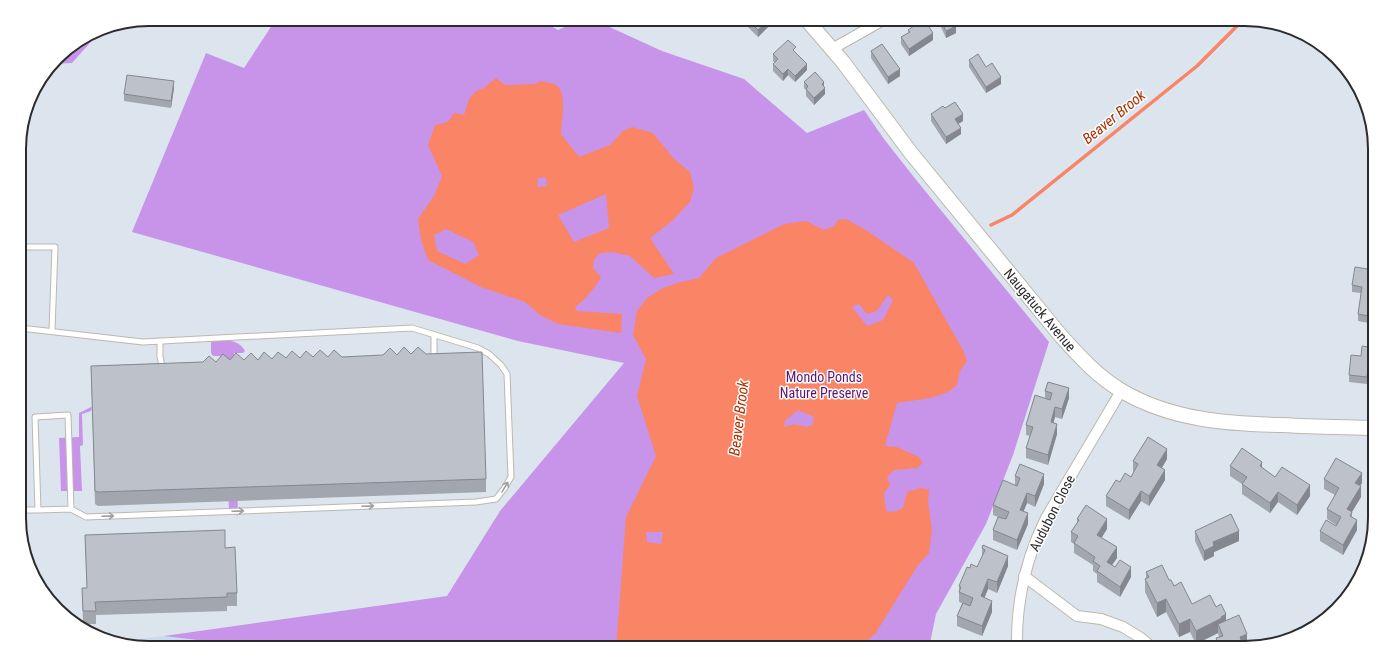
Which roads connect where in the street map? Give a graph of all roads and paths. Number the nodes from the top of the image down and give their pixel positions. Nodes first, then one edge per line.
1 (812, 26) edge
2 (873, 26) edge
3 (832, 49) junction
4 (26, 247) edge
5 (26, 329) edge
6 (52, 331) junction
7 (434, 335) junction
8 (160, 341) junction
9 (434, 367) edge
10 (165, 377) edge
11 (1121, 390) junction
12 (1368, 428) edge
13 (71, 509) junction
14 (26, 510) edge
15 (38, 510) junction
16 (1024, 576) junction
17 (1017, 641) edge
18 (1144, 641) edge

1 - 3 main road, Naugatuck Avenue
2 - 3 street
3 - 11 main road, Naugatuck Avenue
4 - 6 lane
5 - 6 lane
6 - 8 lane
7 - 8 lane
7 - 9 lane
13 -> 7 lane
8 - 10 lane
11 - 12 main road, Naugatuck Avenue
11 - 16 street, Audubon Close
13 - 15 lane
13 - 15 lane
14 - 15 lane
16 - 17 street, Audubon Close
16 - 18 street

